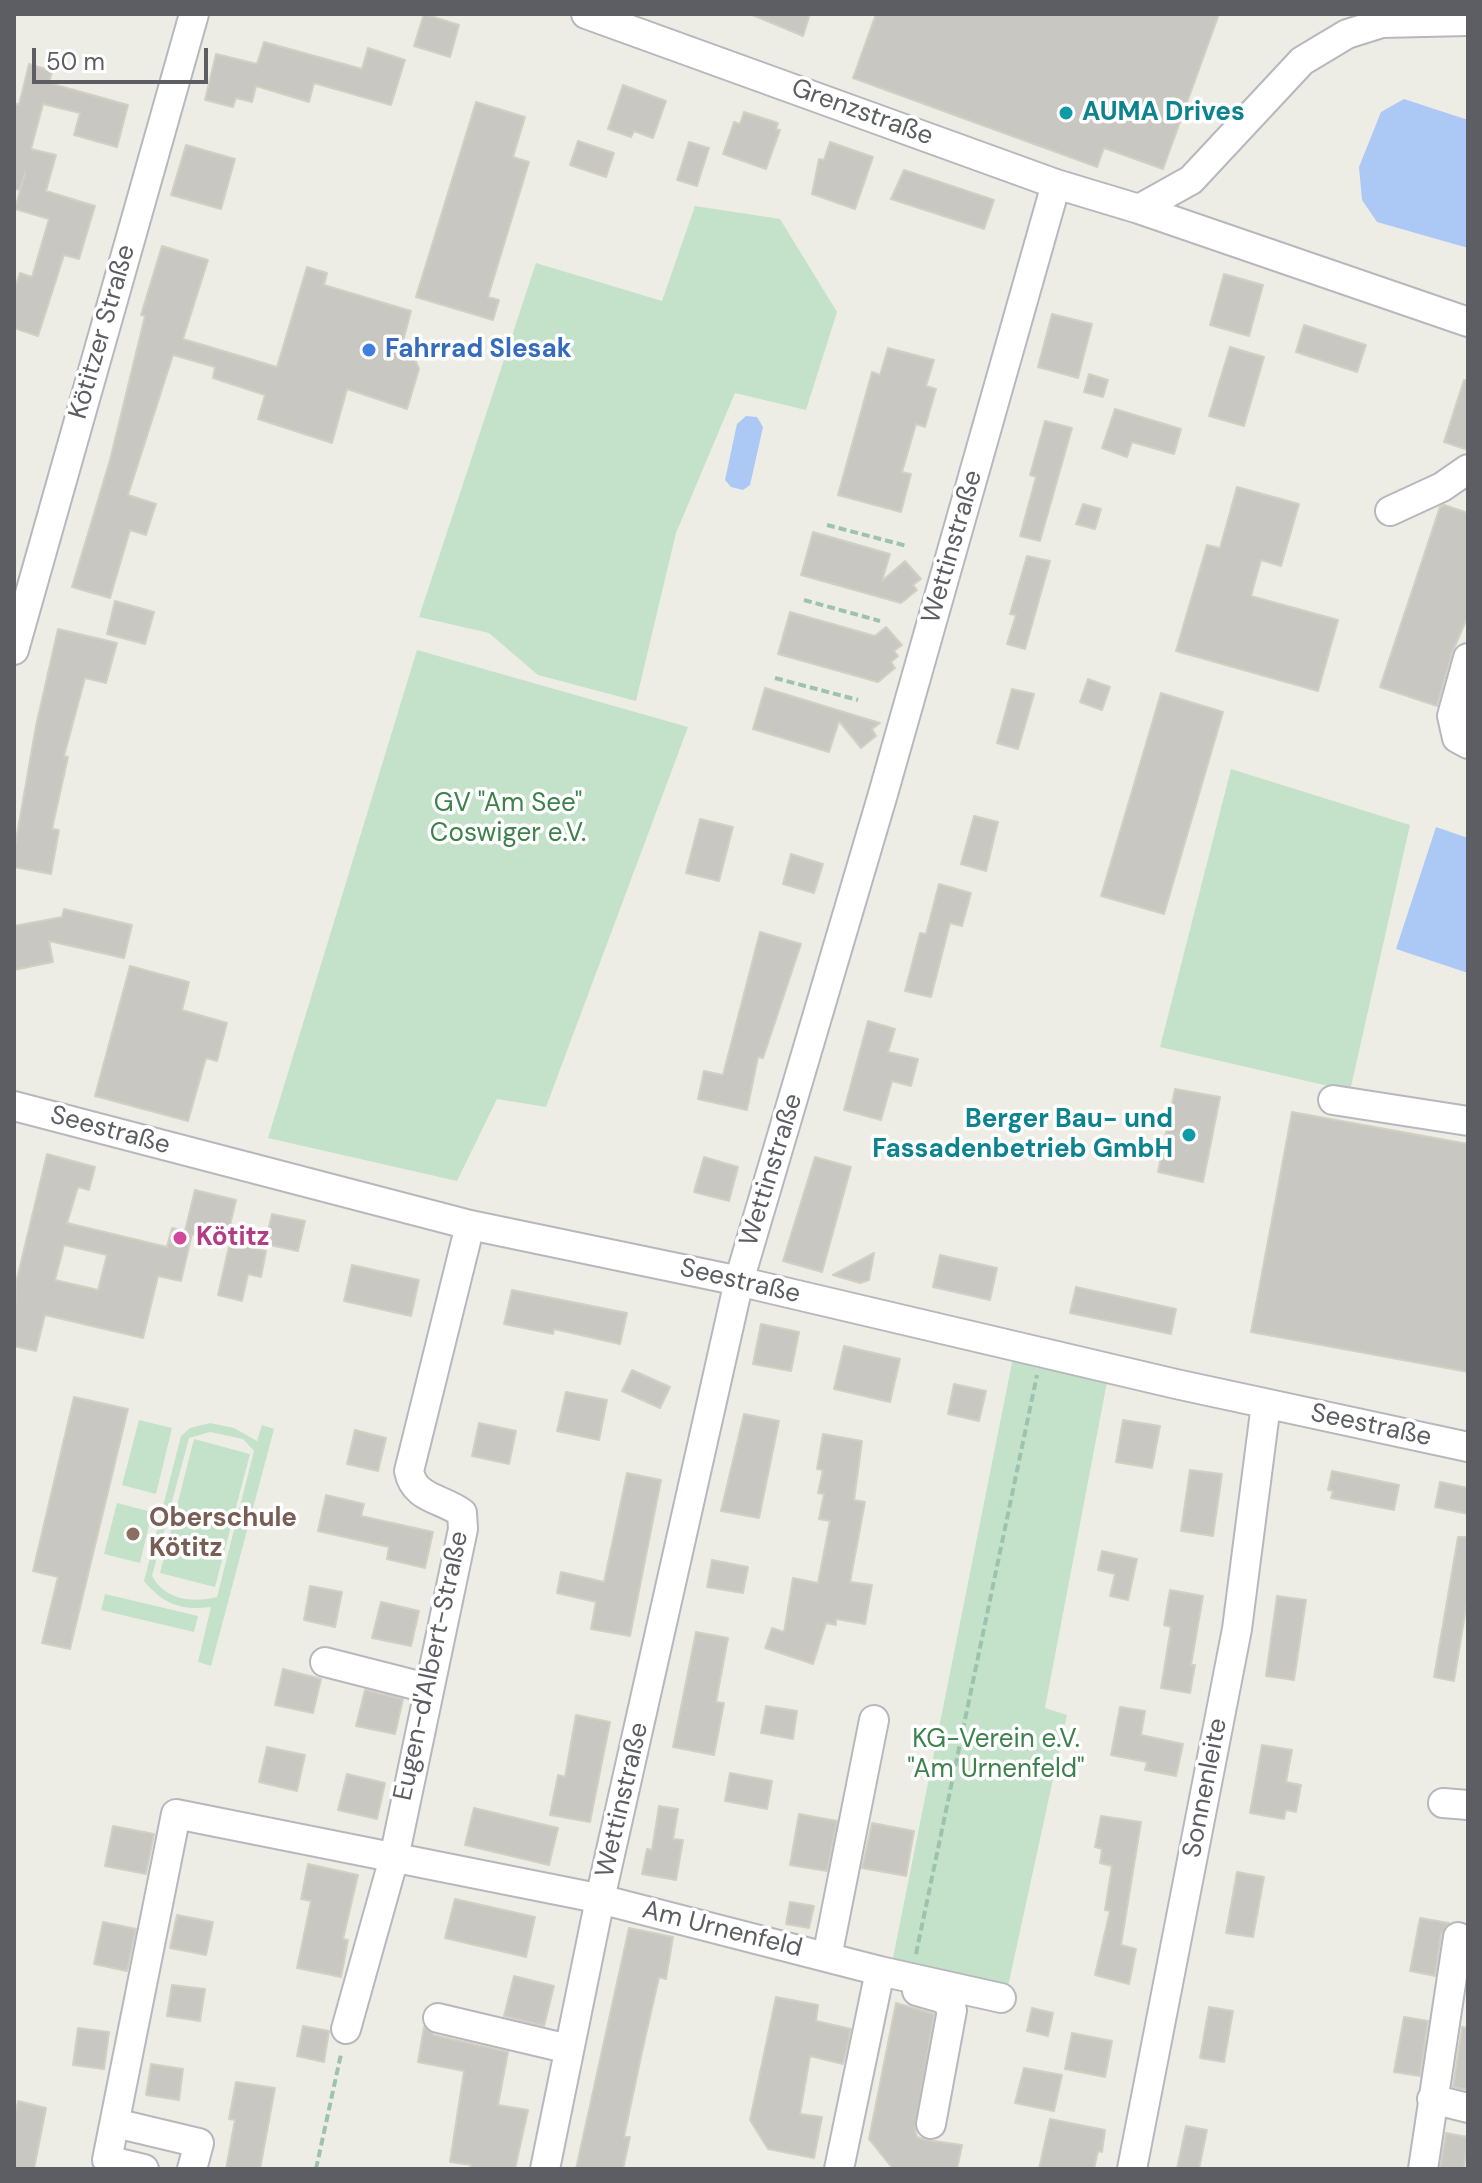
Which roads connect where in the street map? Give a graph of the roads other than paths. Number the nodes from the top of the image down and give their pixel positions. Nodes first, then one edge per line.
1 (194, 14) edge
2 (586, 14) edge
3 (1468, 21) edge
4 (1343, 24) edge
5 (1056, 184) junction
6 (1139, 209) junction
7 (1468, 322) edge
8 (1468, 469) edge
9 (1390, 511) dead end
10 (14, 650) edge
11 (1468, 658) edge
12 (1468, 744) edge
13 (1333, 1100) dead end
14 (14, 1106) edge
15 (1468, 1121) edge
16 (470, 1225) junction
17 (739, 1281) junction
18 (1266, 1404) junction
19 (1468, 1447) edge
20 (325, 1662) dead end
21 (427, 1688) junction
22 (874, 1720) dead end
23 (394, 1858) junction
24 (600, 1899) junction
25 (1458, 1937) dead end
26 (827, 1957) junction
27 (879, 1976) junction
28 (1001, 1998) dead end
29 (438, 2018) dead end
30 (346, 2029) road end
31 (569, 2049) junction
32 (1432, 2099) junction
33 (1468, 2108) edge
34 (115, 2123) junction
35 (931, 2124) dead end
36 (144, 2169) edge
37 (192, 2169) edge
38 (545, 2169) edge
39 (839, 2169) edge
40 (1132, 2169) edge
41 (1423, 2169) edge

1 - 10 street, Kötitzer Straße
2 - 5 street, Grenzstraße
3 - 4 street
4 - 6 street
5 - 6 street, Grenzstraße
5 - 17 street, Wettinstraße
6 - 7 street, Grenzstraße
8 - 9 street
11 - 12 street
13 - 15 street
14 - 16 street, Seestraße
16 - 17 street, Seestraße
16 - 21 street, Eugen-d'Albert-Straße
17 - 18 street, Seestraße
17 - 24 street, Wettinstraße
18 - 19 street, Seestraße
18 - 40 street, Sonnenleite
20 - 21 street
21 - 23 street, Eugen-d'Albert-Straße
22 - 26 street
23 - 24 street, Am Urnenfeld
23 - 30 street, Eugen-d'Albert-Straße
23 - 34 street
24 - 26 street, Am Urnenfeld
24 - 31 street, Wettinstraße
25 - 32 street
26 - 27 street, Am Urnenfeld
27 - 28 street, Am Urnenfeld
27 - 35 street
27 - 39 street
29 - 31 street
31 - 38 street, Wettinstraße
32 - 33 street
32 - 41 street
34 - 36 street
34 - 37 street

